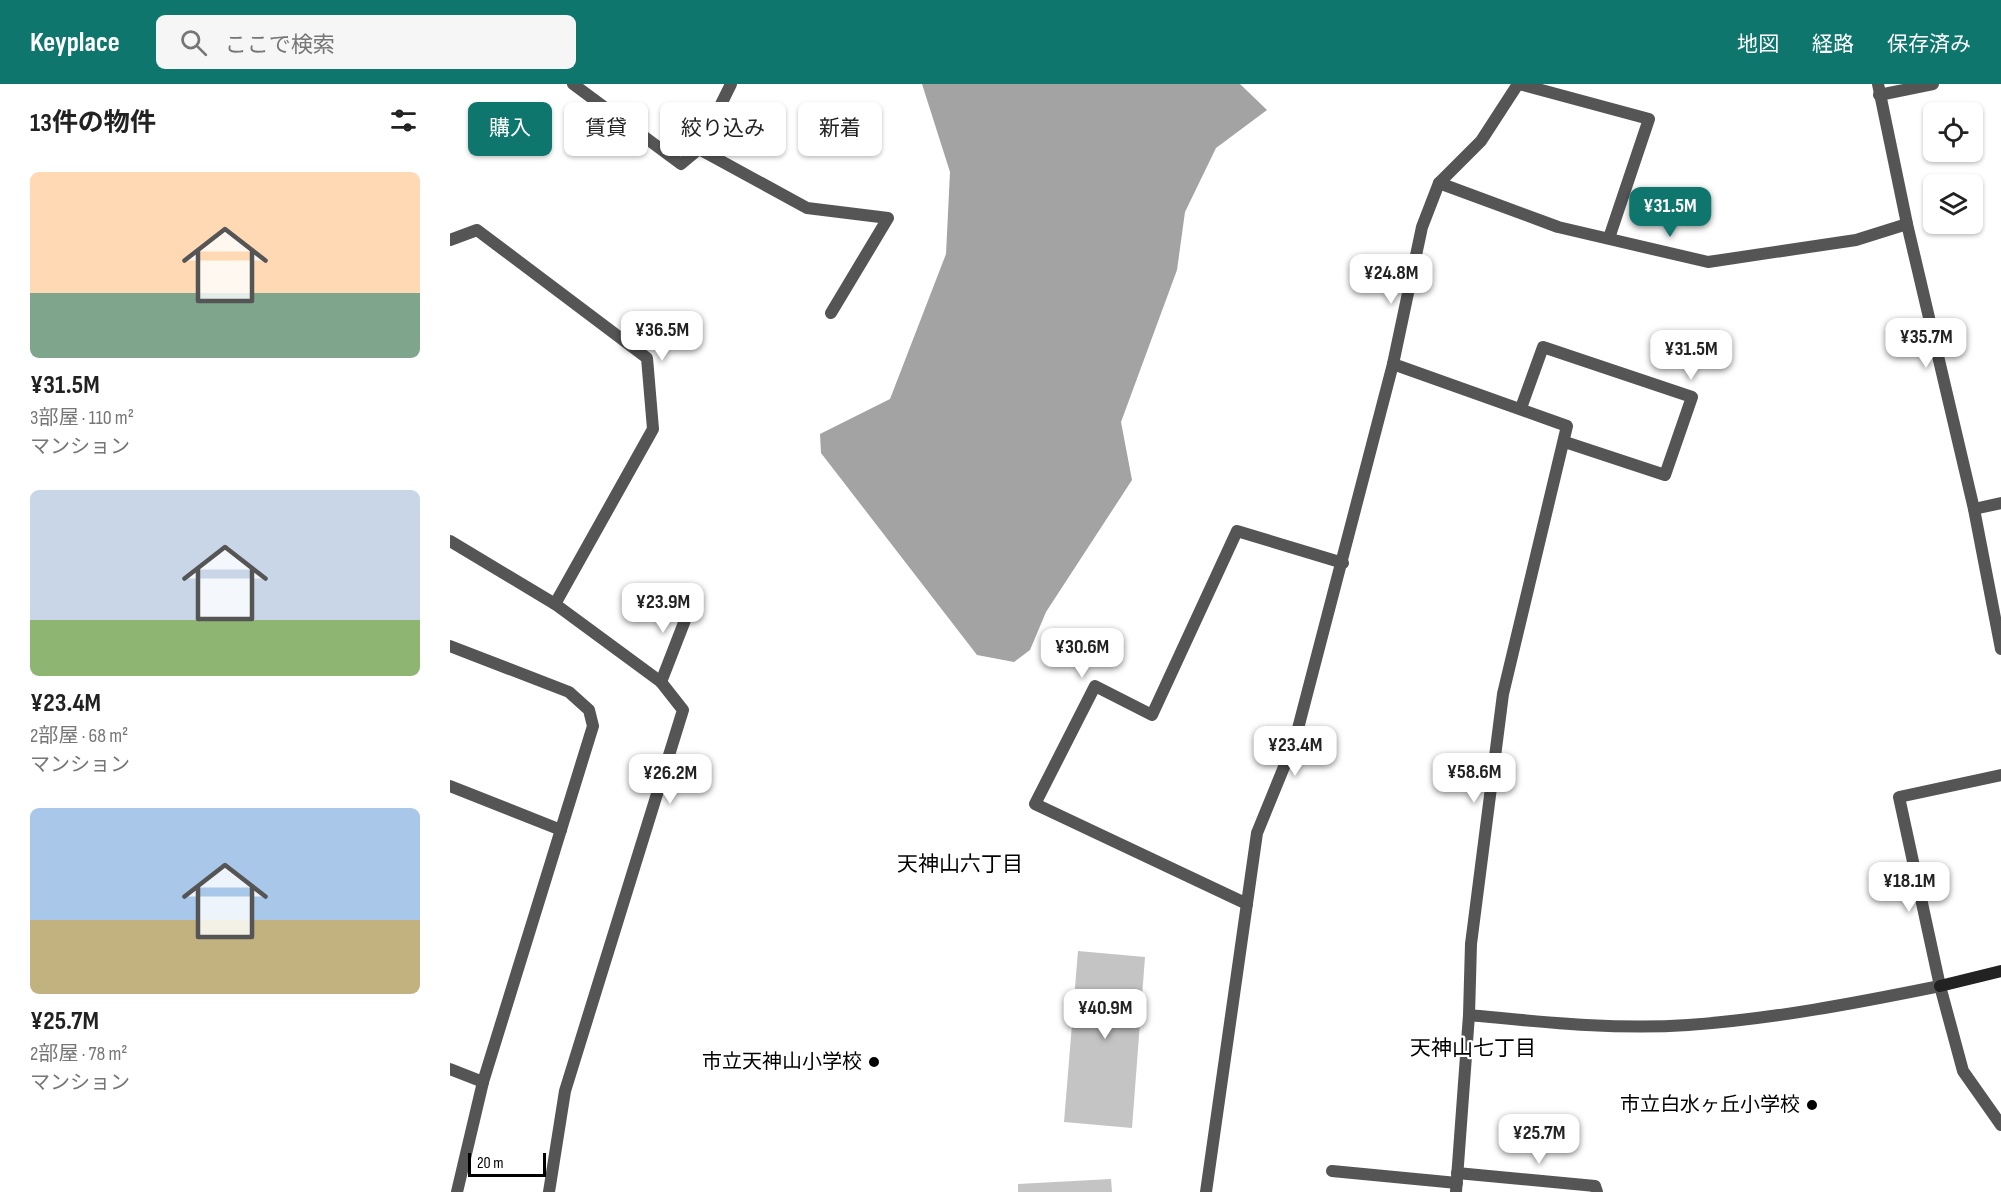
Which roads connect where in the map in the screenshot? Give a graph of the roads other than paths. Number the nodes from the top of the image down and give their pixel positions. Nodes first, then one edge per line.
1 (573, 84) edge
2 (731, 84) edge
3 (1519, 84) edge
4 (1933, 84) edge
5 (1879, 89) edge
6 (722, 102) edge
7 (660, 148) edge
8 (670, 156) edge
9 (691, 156) edge
10 (712, 156) edge
11 (1438, 183) junction
12 (1907, 224) junction
13 (1609, 238) junction
14 (450, 240) edge
15 (831, 313) dead end
16 (1394, 364) junction
17 (1521, 408) junction
18 (1565, 442) junction
19 (2001, 503) edge
20 (1974, 509) junction
21 (450, 542) edge
22 (1343, 563) junction
23 (693, 597) dead end
24 (555, 604) junction
25 (450, 646) edge
26 (2001, 650) edge
27 (661, 682) junction
28 (2001, 775) edge
29 (450, 786) edge
30 (561, 830) junction
31 (1247, 904) junction
32 (2001, 971) edge
33 (1940, 986) junction
34 (1469, 1016) junction
35 (450, 1069) edge
36 (483, 1082) junction
37 (2001, 1125) edge
38 (1332, 1171) dead end
39 (1457, 1183) edge
40 (457, 1192) edge
41 (549, 1192) edge
42 (1206, 1192) edge
43 (1597, 1192) edge

1 - 7 street
2 - 6 street
3 - 11 street
3 - 13 street
4 - 5 street
5 - 12 street
8 - 9 street
10 - 15 street
11 - 13 street
11 - 16 street
12 - 13 street
12 - 20 street
14 - 24 street
16 - 17 street
16 - 22 street
17 - 18 street
17 - 18 street
18 - 34 street
19 - 20 street
20 - 26 street
21 - 24 street
22 - 31 street
22 - 31 street
23 - 27 street
24 - 27 street
25 - 30 street
27 - 41 street
28 - 33 street
29 - 30 street
30 - 36 street
31 - 42 street
32 - 33 street
33 - 34 street
33 - 37 street
34 - 39 street
35 - 36 street
36 - 40 street
38 - 39 street
39 - 43 street

